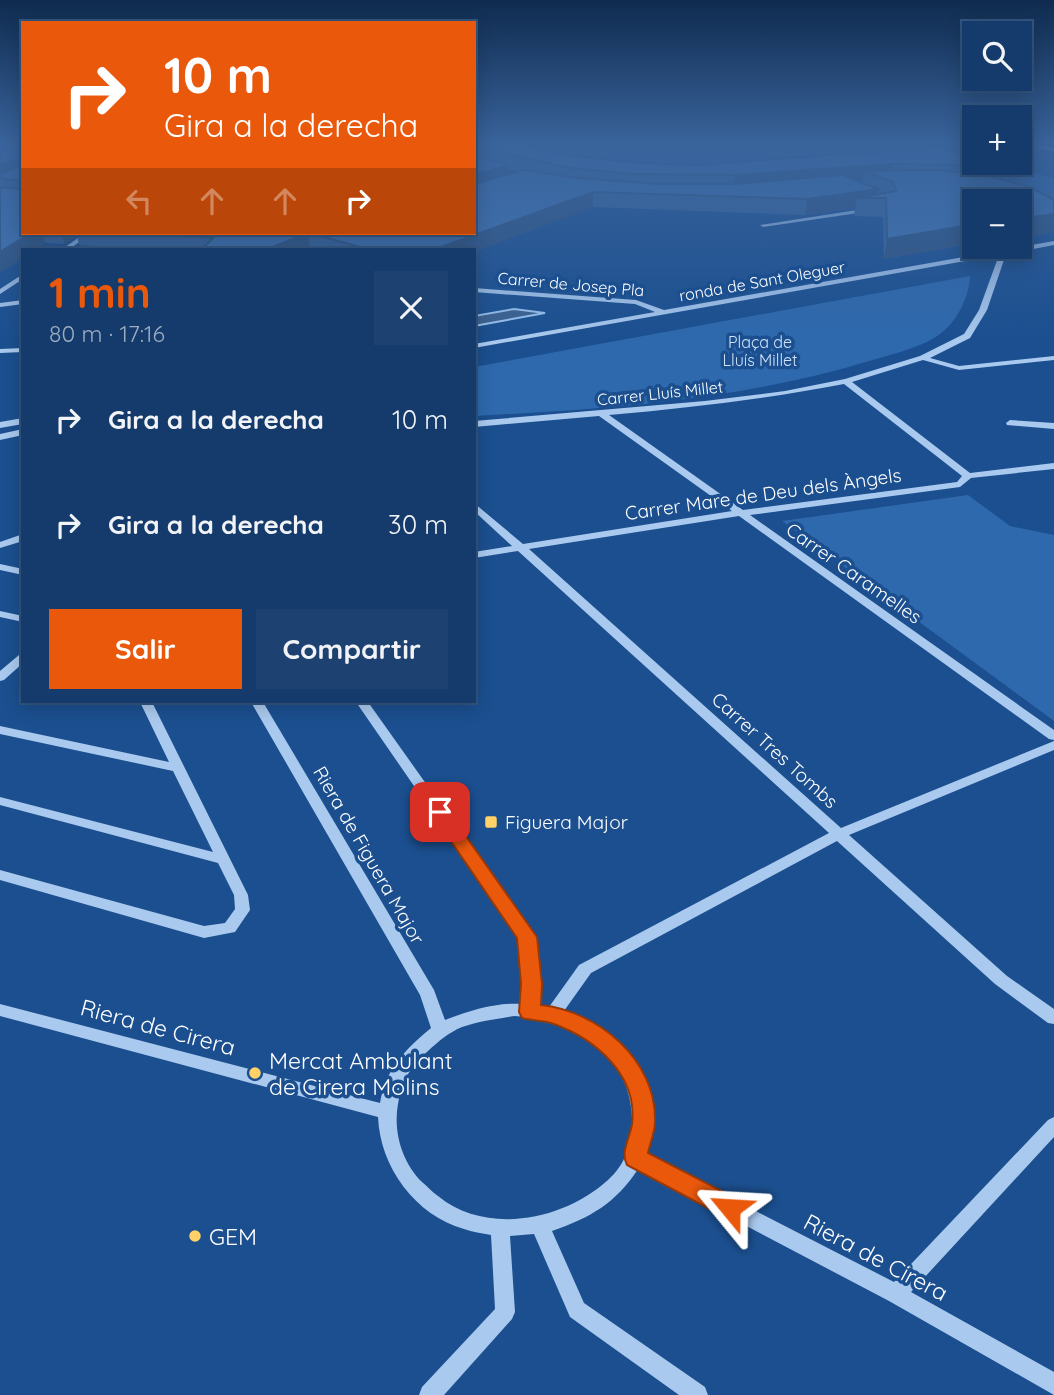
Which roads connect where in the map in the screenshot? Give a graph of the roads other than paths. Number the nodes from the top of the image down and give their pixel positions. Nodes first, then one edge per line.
1 (881, 209) edge
2 (763, 225) edge
3 (86, 235) edge
4 (1054, 243) edge
5 (1032, 247) edge
6 (67, 248) edge
7 (963, 259) edge
8 (1001, 259) edge
9 (21, 277) edge
10 (476, 290) edge
11 (0, 292) edge
12 (21, 302) edge
13 (0, 305) edge
14 (663, 312) junction
15 (476, 346) edge
16 (21, 350) edge
17 (0, 351) edge
18 (923, 358) junction
19 (1054, 358) edge
20 (846, 381) junction
21 (601, 413) junction
22 (21, 421) edge
23 (1010, 423) dead end
24 (476, 424) edge
25 (0, 425) edge
26 (1054, 426) edge
27 (21, 432) edge
28 (0, 437) edge
29 (1054, 466) edge
30 (968, 476) junction
31 (476, 508) edge
32 (740, 513) junction
33 (21, 538) edge
34 (0, 545) edge
35 (519, 547) junction
36 (476, 555) edge
37 (0, 566) edge
38 (21, 571) edge
39 (0, 614) edge
40 (21, 619) edge
41 (21, 658) edge
42 (3, 670) edge
43 (21, 672) edge
44 (145, 703) edge
45 (258, 703) edge
46 (363, 703) edge
47 (0, 730) edge
48 (1054, 736) edge
49 (1054, 745) edge
50 (179, 768) junction
51 (0, 802) edge
52 (839, 834) junction
53 (223, 860) junction
54 (0, 875) edge
55 (0, 1010) edge
56 (530, 1012) junction
57 (553, 1014) junction
58 (1054, 1018) edge
59 (440, 1031) junction
60 (386, 1112) junction
61 (1054, 1125) edge
62 (635, 1158) junction
63 (540, 1226) junction
64 (500, 1228) junction
65 (896, 1294) junction
66 (1054, 1384) edge
67 (430, 1395) edge
68 (697, 1395) edge

1 - 2 street
3 - 6 street
4 - 5 street, ronda de Sant Oleguer
7 - 14 street, ronda de Sant Oleguer
8 - 18 street
9 - 11 street
10 - 14 street, Carrer de Josep Pla
12 - 13 street
14 - 15 street, ronda de Sant Oleguer
16 - 17 street
18 - 19 street
18 - 20 street
20 - 21 street, Carrer Lluís Millet
20 - 30 street
21 - 24 street, Carrer Lluís Millet
21 - 32 street, Carrer Caramelles
22 - 25 street
23 - 26 street
27 - 28 street
29 - 30 street, Carrer Mare de Deu dels Àngels
30 - 32 street, Carrer Mare de Deu dels Àngels
31 - 35 street, Carrer Tres Tombs
32 - 35 street, Carrer Mare de Deu dels Àngels
32 - 48 street, Carrer Caramelles
33 - 34 street
35 - 36 street, Carrer Mare de Deu dels Àngels
35 - 52 street, Carrer Tres Tombs
37 - 38 street
39 - 40 street
41 - 42 street
42 - 43 street
44 - 50 street
45 - 59 street, Riera de Figuera Major
46 - 56 street
47 - 50 street
49 - 52 street
50 - 53 street
51 - 53 street
52 - 57 street
52 - 58 street, Carrer Tres Tombs
53 - 54 street
55 - 60 street, Riera de Cirera
56 - 57 street
56 - 59 street
57 - 62 street
59 - 60 street
60 - 64 street
61 - 65 street
62 - 63 street
62 - 65 street, Riera de Cirera
63 - 64 street
63 - 68 street
64 - 67 street
65 - 66 street, Riera de Cirera

